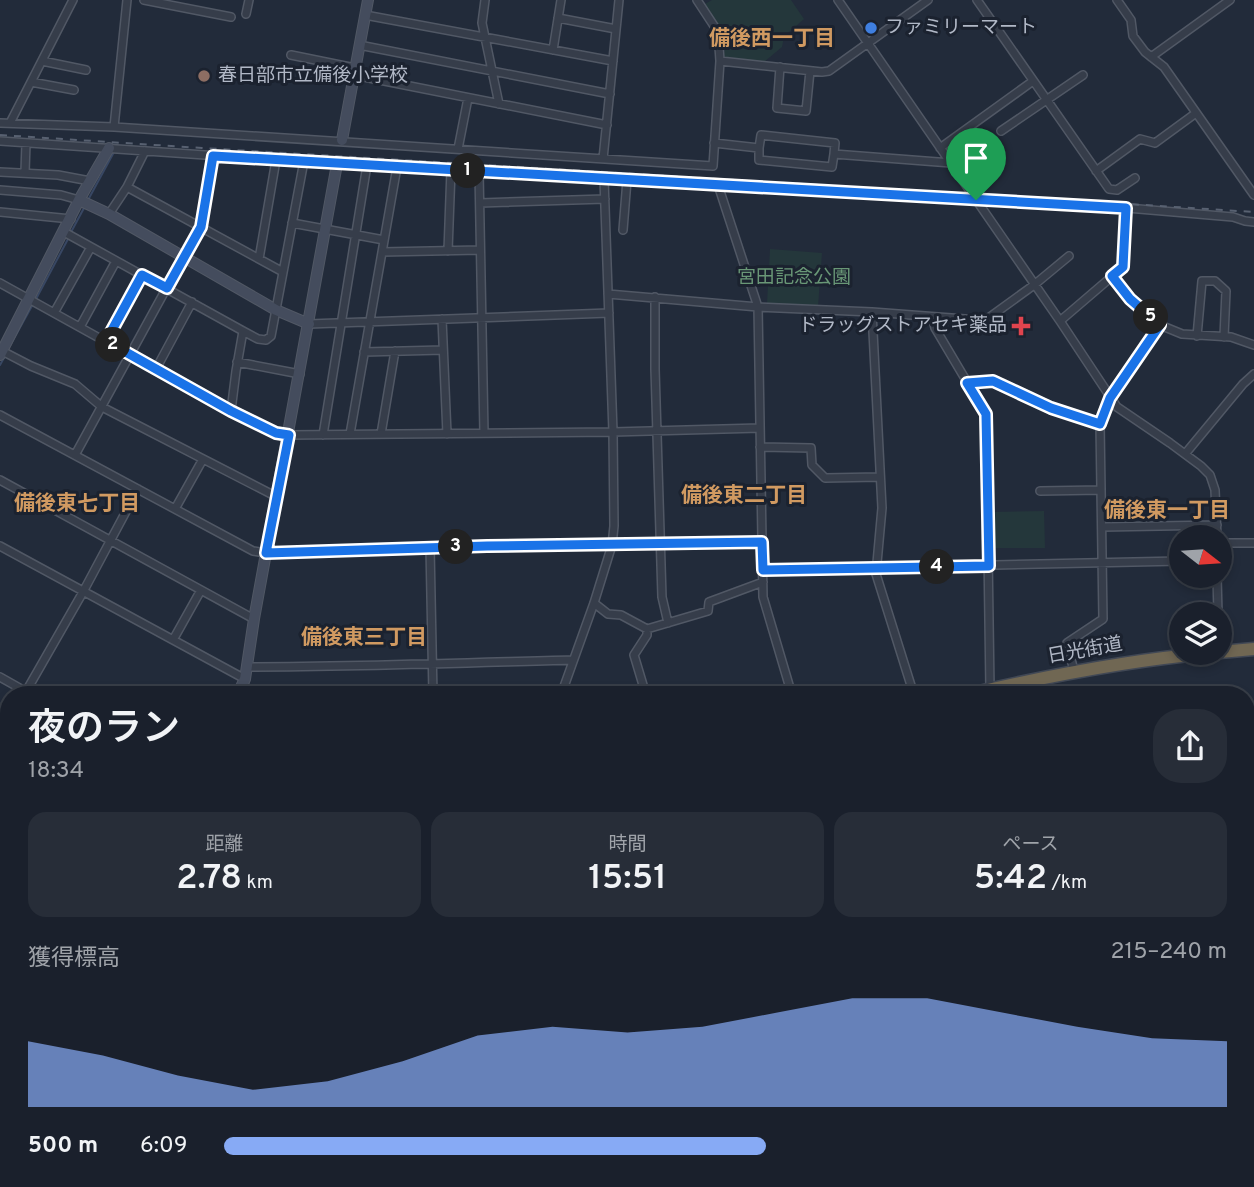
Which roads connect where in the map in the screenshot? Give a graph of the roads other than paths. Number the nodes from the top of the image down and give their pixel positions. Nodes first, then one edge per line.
1 (73, 0) edge
2 (127, 0) edge
3 (144, 0) edge
4 (249, 0) edge
5 (368, 0) edge
6 (485, 0) edge
7 (561, 0) edge
8 (619, 0) edge
9 (697, 0) edge
10 (838, 0) edge
11 (928, 0) edge
12 (977, 0) edge
13 (1117, 0) edge
14 (1230, 0) edge
15 (246, 14) dead end
16 (365, 15) junction
17 (231, 18) dead end
18 (558, 18) junction
19 (617, 29) junction
20 (484, 37) junction
21 (868, 43) junction
22 (359, 45) junction
23 (553, 50) junction
24 (291, 55) dead end
25 (1152, 57) junction
26 (42, 61) junction
27 (613, 61) junction
28 (720, 61) junction
29 (780, 67) junction
30 (86, 70) dead end
31 (491, 70) junction
32 (354, 71) junction
33 (810, 71) junction
34 (1083, 75) dead end
35 (1033, 81) junction
36 (31, 82) junction
37 (74, 90) dead end
38 (610, 94) junction
39 (468, 98) junction
40 (1046, 100) junction
41 (499, 104) junction
42 (1196, 113) junction
43 (0, 123) edge
44 (10, 123) junction
45 (607, 125) junction
46 (114, 127) junction
47 (1001, 131) dead end
48 (342, 140) junction
49 (0, 141) edge
50 (26, 143) junction
51 (714, 143) junction
52 (109, 148) junction
53 (759, 148) junction
54 (940, 148) junction
55 (458, 149) junction
56 (145, 150) junction
57 (834, 154) junction
58 (213, 156) junction
59 (603, 159) junction
60 (276, 160) junction
61 (304, 162) junction
62 (951, 163) junction
63 (337, 164) junction
64 (367, 165) junction
65 (397, 167) junction
66 (451, 170) junction
67 (1096, 170) junction
68 (0, 172) edge
69 (24, 172) junction
70 (479, 172) junction
71 (1135, 178) dead end
72 (604, 179) junction
73 (627, 180) junction
74 (90, 181) junction
75 (718, 185) junction
76 (127, 187) junction
77 (0, 190) edge
78 (1254, 195) edge
79 (605, 199) junction
80 (79, 200) junction
81 (976, 200) junction
82 (480, 203) junction
83 (1126, 208) junction
84 (0, 212) edge
85 (109, 214) junction
86 (71, 219) junction
87 (1254, 222) edge
88 (292, 223) junction
89 (201, 227) junction
90 (326, 229) junction
91 (623, 230) dead end
92 (64, 232) junction
93 (355, 234) junction
94 (384, 240) junction
95 (91, 247) junction
96 (480, 250) junction
97 (448, 251) junction
98 (382, 252) junction
99 (1069, 256) dead end
100 (184, 257) junction
101 (259, 259) junction
102 (116, 261) junction
103 (283, 272) junction
104 (142, 275) junction
105 (1112, 276) junction
106 (0, 282) edge
107 (1034, 285) junction
108 (167, 288) junction
109 (608, 294) junction
110 (655, 297) junction
111 (30, 299) junction
112 (192, 302) junction
113 (758, 307) junction
114 (276, 310) junction
115 (872, 312) junction
116 (54, 313) junction
117 (609, 313) junction
118 (481, 317) junction
119 (932, 317) junction
120 (442, 319) junction
121 (370, 321) junction
122 (1060, 321) junction
123 (341, 322) junction
124 (309, 324) junction
125 (1160, 325) junction
126 (80, 327) junction
127 (243, 331) junction
128 (1197, 335) junction
129 (1224, 337) junction
130 (106, 341) junction
131 (1254, 345) edge
132 (443, 350) junction
133 (395, 351) junction
134 (364, 352) junction
135 (1, 353) edge
136 (131, 355) junction
137 (237, 362) junction
138 (156, 369) junction
139 (300, 374) junction
140 (1254, 374) edge
141 (967, 383) junction
142 (1110, 398) junction
143 (102, 407) junction
144 (231, 411) junction
145 (0, 415) edge
146 (1100, 424) junction
147 (760, 428) junction
148 (657, 431) junction
149 (613, 432) junction
150 (447, 433) junction
151 (484, 433) junction
152 (350, 434) junction
153 (381, 434) junction
154 (289, 435) junction
155 (323, 435) junction
156 (760, 447) junction
157 (1185, 454) junction
158 (75, 455) junction
159 (203, 459) junction
160 (880, 477) junction
161 (0, 480) edge
162 (138, 489) junction
163 (1101, 490) junction
164 (1040, 491) dead end
165 (277, 497) junction
166 (176, 509) junction
167 (1217, 525) edge
168 (1169, 526) edge
169 (1102, 527) junction
170 (110, 540) junction
171 (762, 542) junction
172 (1254, 543) edge
173 (660, 544) junction
174 (1232, 544) edge
175 (612, 545) junction
176 (0, 547) edge
177 (430, 547) junction
178 (266, 553) junction
179 (1169, 561) edge
180 (1103, 563) junction
181 (989, 566) junction
182 (876, 569) junction
183 (763, 570) junction
184 (763, 583) junction
185 (201, 590) junction
186 (83, 592) junction
187 (594, 603) junction
188 (254, 619) junction
189 (668, 623) junction
190 (647, 629) junction
191 (173, 640) junction
192 (1254, 649) edge
193 (1232, 651) edge
194 (1169, 658) edge
195 (572, 660) junction
196 (432, 663) junction
197 (247, 667) junction
198 (1074, 671) junction
199 (245, 679) junction
200 (32, 686) edge
201 (242, 686) edge
202 (244, 686) edge
203 (433, 686) edge
204 (564, 686) edge
205 (643, 686) edge
206 (789, 686) edge
207 (911, 686) edge
208 (990, 686) edge
209 (1004, 686) edge

1 - 26 street
2 - 46 street
3 - 17 street
4 - 15 street
5 - 16 street
6 - 20 street
7 - 18 street
8 - 19 street
9 - 28 street
10 - 21 street
11 - 21 street
12 - 35 street
13 - 25 street
14 - 25 street
16 - 20 street
16 - 22 street
18 - 19 street
18 - 23 street
19 - 27 street
20 - 23 street
20 - 31 street
21 - 33 street
21 - 54 street
22 - 31 street
22 - 32 street
23 - 27 street
24 - 32 street
25 - 42 street
26 - 30 street
26 - 36 street
27 - 38 street
28 - 29 street
28 - 51 street
29 - 33 street
29 - 33 street
31 - 38 street
31 - 41 street
32 - 39 street
32 - 48 street
34 - 40 street
35 - 40 street
35 - 54 street
36 - 37 street
36 - 44 street
38 - 45 street
39 - 41 street
39 - 55 street
40 - 47 street
40 - 67 street
41 - 45 street
42 - 67 street
42 - 78 street
43 - 44 street
44 - 46 street
45 - 59 street
46 - 48 street
48 - 55 street
49 - 50 street
50 - 52 street
50 - 69 street
51 - 53 street
51 - 59 street
52 - 56 street
52 - 74 street
53 - 57 street
53 - 57 street
54 - 62 street
55 - 59 street
56 - 58 street
56 - 76 street
57 - 62 street
58 - 60 street
58 - 89 street
60 - 61 street
60 - 101 street
61 - 63 street
61 - 88 street
62 - 81 street
63 - 64 street
63 - 90 street
64 - 65 street
64 - 93 street
65 - 66 street
65 - 94 street
66 - 70 street
66 - 97 street
67 - 71 street
68 - 69 street
69 - 74 street
70 - 72 street
70 - 82 street
72 - 73 street
72 - 79 street
73 - 75 street
73 - 91 street
74 - 80 street
75 - 81 street
75 - 113 street
76 - 85 street
76 - 89 street
77 - 80 street
79 - 82 street
79 - 109 street
80 - 85 street
80 - 86 street
81 - 83 street
81 - 107 street
82 - 96 street
83 - 87 street
83 - 105 street
84 - 86 street
85 - 100 street
86 - 92 street
88 - 90 street
88 - 103 street
89 - 100 street
89 - 101 street
90 - 93 street
90 - 124 street
92 - 95 street
92 - 111 street
93 - 94 street
93 - 123 street
94 - 98 street
95 - 102 street
95 - 116 street
96 - 97 street
96 - 118 street
97 - 98 street
98 - 121 street
99 - 107 street
100 - 108 street
100 - 114 street
101 - 103 street
102 - 104 street
102 - 126 street
103 - 114 street
104 - 108 street
104 - 130 street
105 - 122 street
105 - 125 street
106 - 111 street
107 - 119 street
107 - 122 street
108 - 112 street
108 - 136 street
109 - 110 street
109 - 117 street
110 - 113 street
110 - 148 street
111 - 116 street
111 - 135 street
112 - 127 street
112 - 138 street
113 - 115 street
113 - 147 street
114 - 124 street
114 - 127 street
115 - 119 street
115 - 160 street
116 - 126 street
117 - 118 street
117 - 149 street
118 - 120 street
118 - 151 street
119 - 141 street
120 - 121 street
120 - 132 street
121 - 123 street
121 - 134 street
122 - 142 street
123 - 124 street
123 - 155 street
124 - 139 street
125 - 128 street
125 - 142 street
126 - 130 street
127 - 137 street
128 - 129 street
128 - 129 street
129 - 131 street
130 - 136 street
132 - 133 street
132 - 150 street
133 - 134 street
133 - 153 street
134 - 152 street
135 - 143 street
136 - 138 street
136 - 143 street
137 - 139 street
137 - 144 street
138 - 144 street
139 - 154 street
140 - 157 street
141 - 146 street
141 - 181 street
142 - 146 street
142 - 157 street
143 - 158 street
143 - 159 street
144 - 154 street
145 - 158 street
146 - 163 street
147 - 148 street
147 - 156 street
148 - 149 street
148 - 173 street
149 - 151 street
149 - 175 street
150 - 151 street
150 - 153 street
152 - 153 street
152 - 155 street
154 - 155 street
154 - 165 street
156 - 160 street
156 - 171 street
157 - 167 street
158 - 162 street
159 - 165 street
159 - 166 street
160 - 182 street
161 - 170 street
162 - 166 street
162 - 170 street
163 - 164 street
163 - 169 street
165 - 178 street
166 - 178 street
168 - 169 street
169 - 180 street
170 - 185 street
170 - 186 street
171 - 173 street
171 - 183 street
172 - 174 street
173 - 175 street
173 - 189 street
175 - 177 street
175 - 187 street
176 - 186 street
177 - 178 street
177 - 196 street
178 - 188 street
179 - 180 street
180 - 181 street
180 - 198 street
181 - 182 street
181 - 208 street
182 - 183 street
182 - 207 street
183 - 184 street
184 - 189 street
184 - 206 street
185 - 188 street
185 - 191 street
186 - 191 street
186 - 200 street
187 - 190 street
187 - 195 street
188 - 197 street
189 - 190 street
190 - 205 street
191 - 199 street
192 - 193 highway
194 - 198 highway, 日光街道
195 - 196 street
195 - 204 street
196 - 197 street
196 - 203 street
197 - 199 street
198 - 209 highway, 日光街道
199 - 201 street
199 - 202 street

